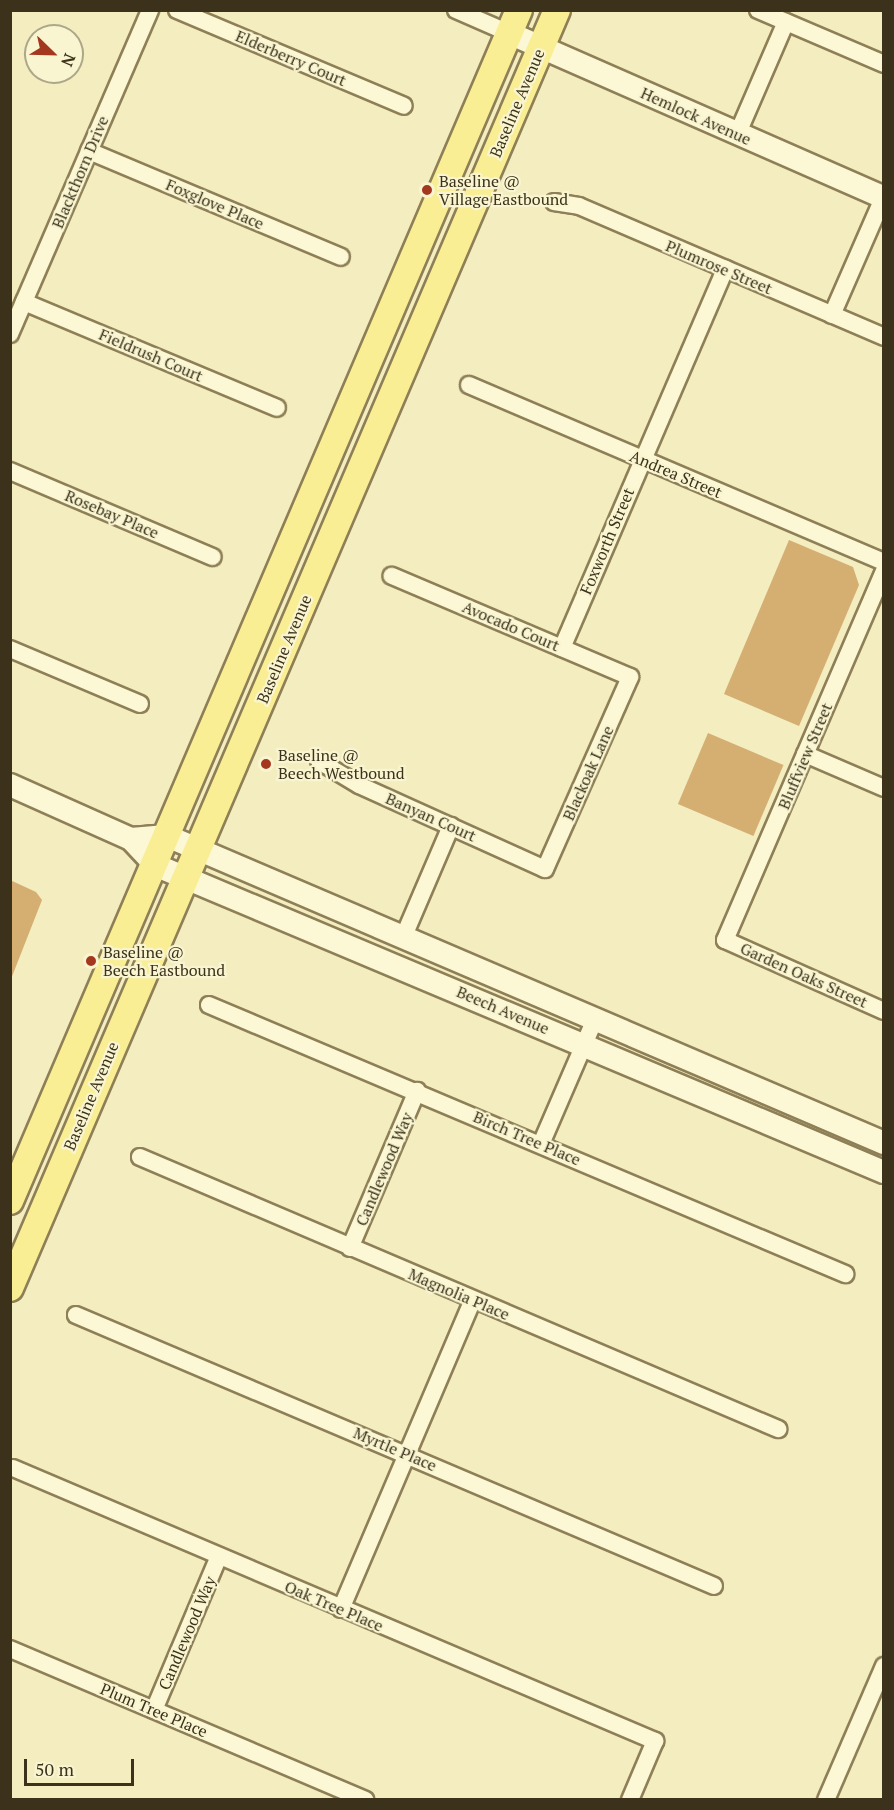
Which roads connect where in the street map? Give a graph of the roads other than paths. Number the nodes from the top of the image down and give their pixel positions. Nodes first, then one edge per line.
1 (150, 10) edge
2 (177, 10) edge
3 (456, 10) edge
4 (557, 10) edge
5 (758, 10) edge
6 (514, 22) edge
7 (786, 22) junction
8 (541, 47) junction
9 (884, 64) edge
10 (404, 106) dead end
11 (738, 135) junction
12 (89, 151) junction
13 (883, 198) edge
14 (554, 202) dead end
15 (341, 257) dead end
16 (725, 269) junction
17 (24, 302) junction
18 (832, 315) junction
19 (10, 334) edge
20 (884, 337) edge
21 (469, 385) dead end
22 (277, 408) dead end
23 (642, 459) junction
24 (10, 471) edge
25 (213, 557) dead end
26 (884, 562) edge
27 (884, 571) edge
28 (392, 576) dead end
29 (562, 648) junction
30 (10, 649) edge
31 (630, 677) joint
32 (140, 704) dead end
33 (805, 754) junction
34 (319, 761) dead end
35 (10, 785) edge
36 (884, 788) edge
37 (451, 826) junction
38 (167, 836) junction
39 (131, 839) junction
40 (198, 850) junction
41 (154, 865) junction
42 (545, 868) joint
43 (186, 877) junction
44 (403, 938) junction
45 (726, 940) joint
46 (209, 1005) dead end
47 (884, 1011) edge
48 (595, 1019) junction
49 (584, 1045) junction
50 (417, 1091) junction
51 (884, 1143) edge
52 (541, 1144) junction
53 (140, 1157) dead end
54 (884, 1172) edge
55 (10, 1201) edge
56 (350, 1248) junction
57 (845, 1274) dead end
58 (10, 1288) edge
59 (473, 1300) junction
60 (76, 1315) dead end
61 (778, 1429) dead end
62 (407, 1454) junction
63 (13, 1468) dead end
64 (219, 1556) junction
65 (714, 1586) dead end
66 (341, 1609) junction
67 (10, 1649) edge
68 (884, 1666) edge
69 (154, 1710) junction
70 (365, 1800) edge
71 (630, 1800) edge
72 (826, 1800) edge

1 - 12 street, Blackthorn Drive
2 - 10 street, Elderberry Court
3 - 6 street
4 - 8 main road, Baseline Avenue
5 - 7 street
6 - 8 main road, Hemlock Avenue
6 - 38 main road, Baseline Avenue
7 - 9 street
7 - 11 street
8 - 11 main road, Hemlock Avenue
8 - 40 main road, Baseline Avenue
11 - 13 main road, Hemlock Avenue
12 - 15 street, Foxglove Place
12 - 17 street, Blackthorn Drive
13 - 18 street
14 - 16 street, Plumrose Street
16 - 18 street, Plumrose Street
16 - 23 street, Foxworth Street
17 - 19 street, Blackthorn Drive
17 - 22 street, Fieldrush Court
18 - 20 street, Plumrose Street
21 - 23 street, Andrea Street
23 - 26 street, Andrea Street
23 - 29 street, Foxworth Street
24 - 25 street, Rosebay Place
27 - 33 street, Bluffview Street
28 - 29 street, Avocado Court
29 - 31 street, Avocado Court
30 - 32 street
31 - 42 street, Blackoak Lane
33 - 36 street
33 - 45 street, Bluffview Street
34 - 37 street, Banyan Court
35 - 39 main road, Beech Avenue
37 - 42 street, Banyan Court
37 - 44 street
38 - 39 main road, Beech Avenue
38 - 40 main road, Beech Avenue
38 - 41 main road, Baseline Avenue
39 - 41 main road, Beech Avenue
40 - 43 main road, Baseline Avenue
40 - 44 main road, Beech Avenue
41 - 43 main road, Beech Avenue
41 - 55 main road, Baseline Avenue
43 - 49 main road, Beech Avenue
43 - 58 main road, Baseline Avenue
44 - 48 main road, Beech Avenue
45 - 47 street, Garden Oaks Street
46 - 50 street, Birch Tree Place
48 - 49 street
48 - 51 main road, Beech Avenue
49 - 52 street
49 - 54 main road, Beech Avenue
50 - 52 street, Birch Tree Place
50 - 56 street, Candlewood Way
52 - 57 street, Birch Tree Place
53 - 56 street, Magnolia Place
56 - 59 street, Magnolia Place
59 - 61 street, Magnolia Place
59 - 62 street
60 - 62 street, Myrtle Place
62 - 65 street, Myrtle Place
62 - 66 street
63 - 64 street, Oak Tree Place
64 - 66 street, Oak Tree Place
64 - 69 street, Candlewood Way
66 - 71 street, Oak Tree Place
67 - 69 street, Plum Tree Place
68 - 72 street
69 - 70 street, Plum Tree Place

